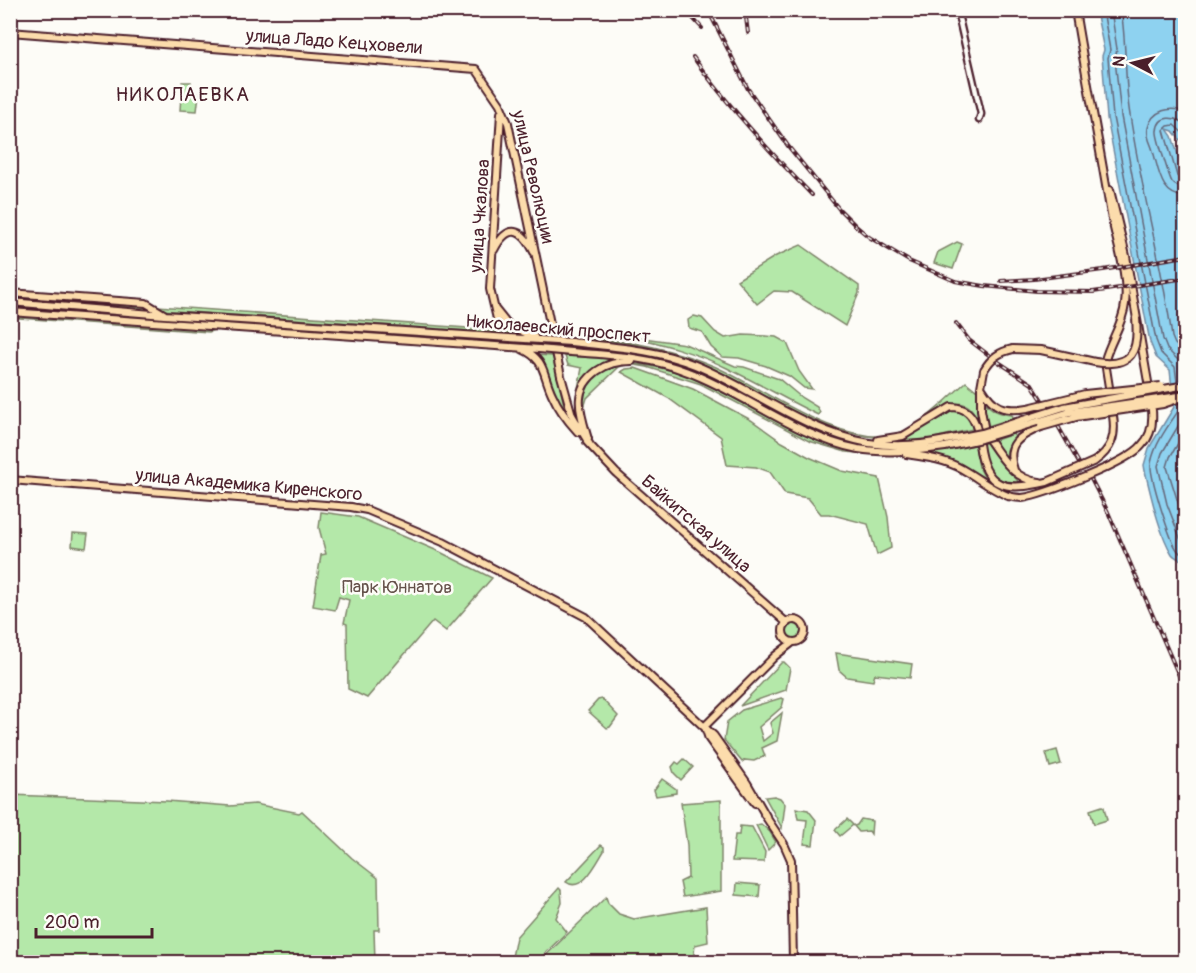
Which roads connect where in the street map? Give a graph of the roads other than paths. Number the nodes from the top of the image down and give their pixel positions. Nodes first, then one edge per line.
1 (957, 10) edge
2 (1076, 10) edge
3 (10, 32) edge
4 (476, 69) joint
5 (500, 104) junction
6 (979, 120) dead end
7 (1107, 182) junction
8 (493, 251) junction
9 (538, 261) junction
10 (10, 293) edge
11 (56, 297) junction
12 (11, 302) edge
13 (495, 309) junction
14 (10, 312) edge
15 (164, 315) junction
16 (1137, 318) junction
17 (492, 327) dead end
18 (540, 340) junction
19 (516, 347) junction
20 (646, 360) junction
21 (1148, 382) dead end
22 (1185, 385) edge
23 (981, 387) junction
24 (1109, 387) dead end
25 (1185, 396) edge
26 (1152, 410) dead end
27 (1113, 416) dead end
28 (856, 440) junction
29 (990, 441) dead end
30 (946, 444) junction
31 (979, 444) dead end
32 (590, 445) junction
33 (891, 452) junction
34 (1017, 473) junction
35 (10, 480) edge
36 (1047, 482) junction
37 (787, 622) junction
38 (784, 637) junction
39 (793, 642) junction
40 (775, 656) junction
41 (705, 726) junction
42 (794, 963) edge

1 - 6 street
2 - 7 main road
3 - 4 main road, улица Ладо Кецховели
4 - 5 main road, улица Революции
5 - 8 main road, улица Чкалова
5 - 9 main road, улица Революции
7 - 16 main road
7 - 24 main road
8 - 9 main road
8 - 13 main road, улица Чкалова
9 - 32 main road, улица Революции
10 - 11 main road
11 - 12 main road
11 - 15 main road
12 - 15 main road, Николаевский проспект
13 - 17 main road, улица Чкалова
13 - 18 main road
14 - 19 main road, Николаевский проспект
15 - 18 main road, Николаевский проспект
16 - 21 main road, bridge
16 - 23 main road, bridge
18 - 28 main road, Николаевский проспект, bridge
19 - 20 main road, Николаевский проспект, bridge
19 - 32 main road
20 - 32 main road
20 - 33 main road, Николаевский проспект
22 - 23 main road, bridge
22 - 30 main road, Николаевский проспект, bridge
23 - 28 main road
25 - 30 main road, Николаевский проспект, bridge
25 - 34 main road, bridge
26 - 33 main road, bridge
27 - 36 main road, bridge
28 - 30 main road, Николаевский проспект
29 - 34 main road
30 - 33 main road, Николаевский проспект
31 - 36 main road
32 - 37 main road, Байкитская улица
34 - 36 main road
35 - 41 main road, улица Академика Киренского
37 - 38 main road
37 - 39 main road
38 - 39 main road
38 - 40 main road
39 - 40 main road
40 - 41 main road
41 - 42 main road, улица Академика Киренского

